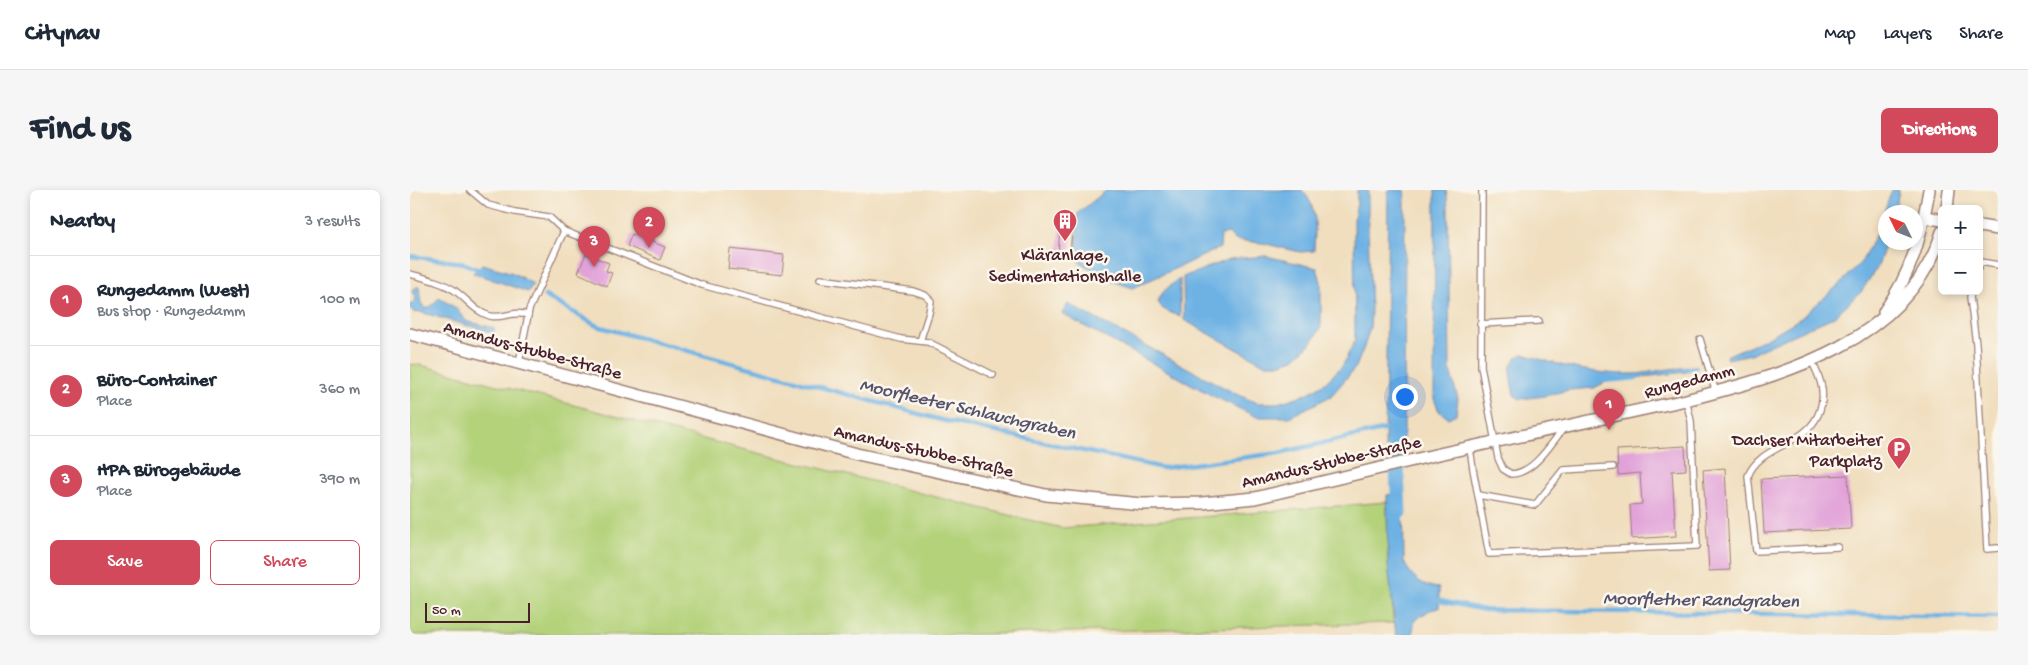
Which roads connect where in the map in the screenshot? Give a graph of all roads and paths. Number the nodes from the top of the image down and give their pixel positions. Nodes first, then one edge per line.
1 (470, 190) edge
2 (1482, 190) edge
3 (1929, 190) edge
4 (1949, 190) edge
5 (1947, 205) edge
6 (1924, 217) junction
7 (1938, 219) edge
8 (1983, 227) edge
9 (1998, 229) edge
10 (564, 231) junction
11 (1938, 242) edge
12 (1983, 262) edge
13 (1998, 265) edge
14 (410, 274) edge
15 (820, 279) dead end
16 (1970, 295) edge
17 (528, 315) junction
18 (1539, 321) dead end
19 (1877, 321) junction
20 (1480, 324) junction
21 (410, 334) edge
22 (1700, 339) dead end
23 (920, 341) junction
24 (1811, 360) junction
25 (519, 363) junction
26 (993, 374) dead end
27 (1716, 392) junction
28 (1686, 400) junction
29 (1564, 428) junction
30 (1496, 442) junction
31 (1470, 448) junction
32 (1440, 454) joint
33 (1613, 467) dead end
34 (1478, 495) junction
35 (1838, 547) dead end
36 (1998, 548) edge

1 - 10 lane
2 - 20 lane
3 - 6 street, Rungedamm
4 - 5 street
6 - 7 street
6 - 19 street, Rungedamm
8 - 9 street
10 - 17 lane
10 - 23 lane
11 - 19 street, Rungedamm
12 - 13 lane
14 - 17 lane
15 - 23 lane
16 - 36 lane
17 - 25 lane
18 - 20 lane
19 - 24 street, Rungedamm
20 - 30 lane
21 - 25 street, Amandus-Stubbe-Straße
22 - 27 lane
23 - 26 lane
24 - 27 street, Rungedamm
24 - 35 lane
25 - 32 street, Amandus-Stubbe-Straße
27 - 28 street, Rungedamm
28 - 29 street, Rungedamm
28 - 34 lane
29 - 30 street, Rungedamm
29 - 30 lane
30 - 31 street, Rungedamm
31 - 32 street, Rungedamm
31 - 34 lane
33 - 34 lane

